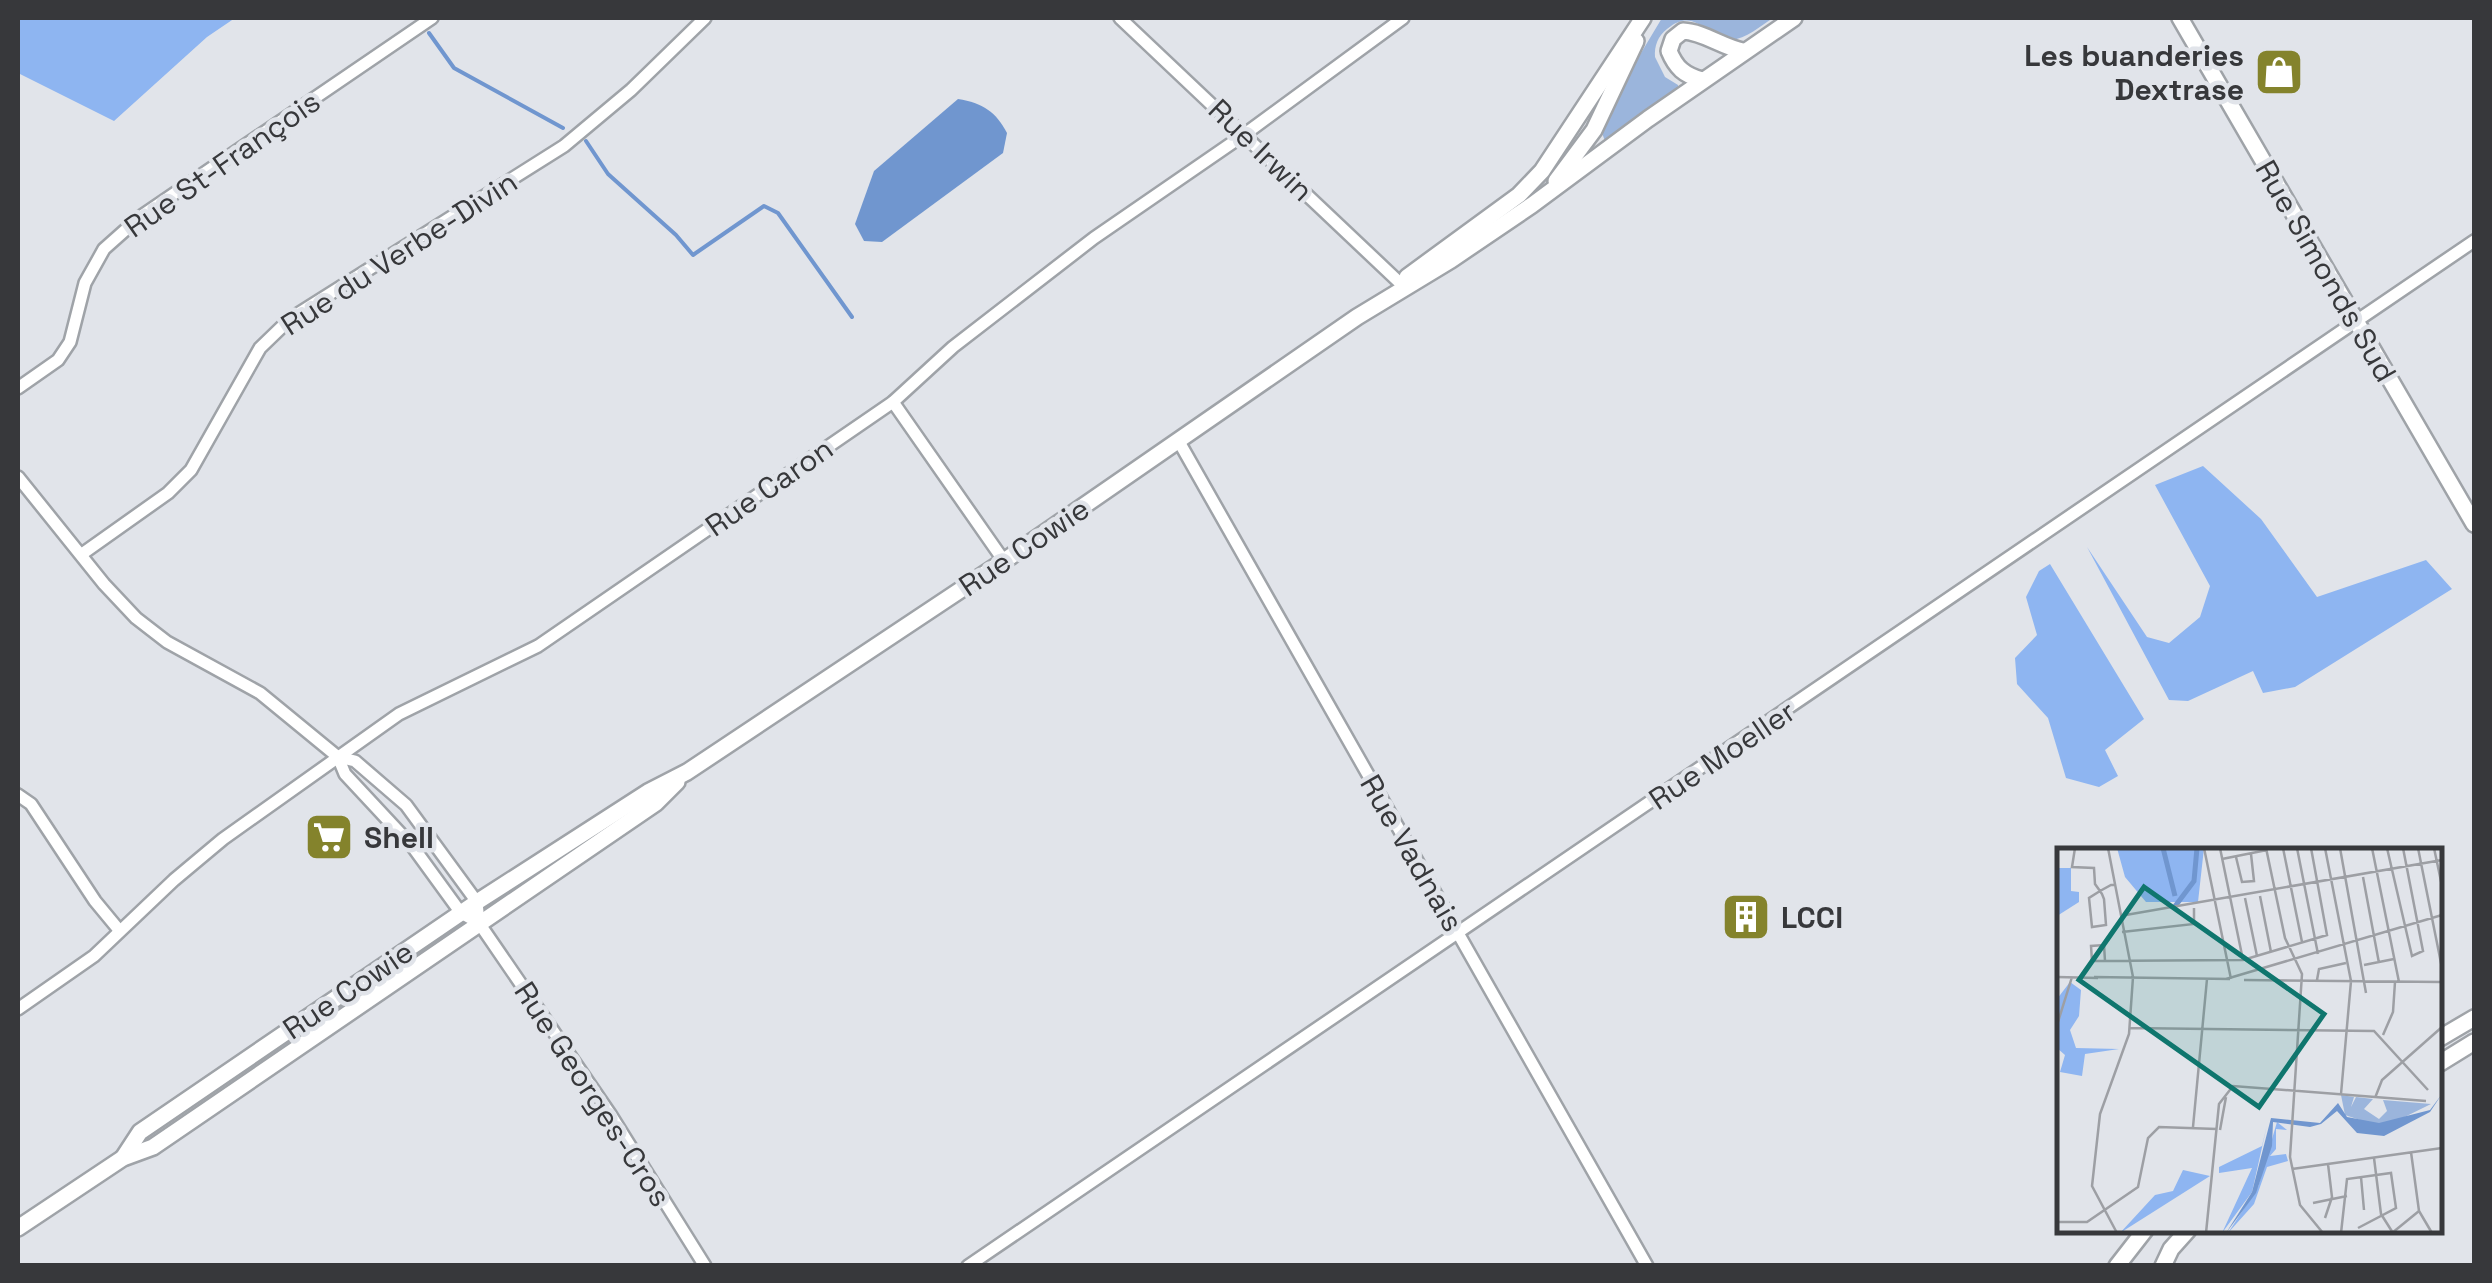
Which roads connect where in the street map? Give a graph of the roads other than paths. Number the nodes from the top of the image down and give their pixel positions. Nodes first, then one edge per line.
1 (432, 18) edge
2 (704, 18) edge
3 (1120, 18) edge
4 (1645, 18) edge
5 (1794, 18) edge
6 (2180, 18) edge
7 (1394, 20) edge
8 (1744, 51) junction
9 (1702, 80) junction
10 (1245, 134) junction
11 (1532, 205) junction
12 (2474, 241) edge
13 (1400, 283) junction
14 (1357, 317) junction
15 (2357, 322) junction
16 (18, 388) edge
17 (894, 402) junction
18 (1178, 440) junction
19 (18, 477) edge
20 (2474, 524) edge
21 (82, 554) junction
22 (1004, 561) junction
23 (338, 757) junction
24 (687, 772) junction
25 (18, 795) edge
26 (417, 820) junction
27 (402, 833) junction
28 (477, 902) junction
29 (461, 913) junction
30 (479, 924) junction
31 (119, 930) junction
32 (1458, 934) junction
33 (18, 1009) edge
34 (2474, 1018) edge
35 (2442, 1037) edge
36 (2474, 1042) edge
37 (2442, 1062) edge
38 (123, 1158) junction
39 (18, 1228) edge
40 (2143, 1233) edge
41 (2185, 1233) edge
42 (704, 1266) edge
43 (968, 1266) edge
44 (1647, 1266) edge
45 (2117, 1266) edge
46 (2163, 1266) edge

1 - 16 street, Rue St-François
2 - 21 street, Rue du Verbe-Divin
3 - 10 street, Rue Irwin
4 - 11 main road
4 - 13 main road, Rue Cowie
5 - 8 main road, Rue Cowie
6 - 15 main road, Rue Simonds Sud
7 - 10 street, Rue Caron
8 - 9 main road, Rue Cowie
8 - 9 main road
9 - 11 main road, Rue Cowie
10 - 13 street, Rue Irwin
10 - 17 street, Rue Caron
11 - 14 main road, Rue Cowie
12 - 15 street, Rue Moeller
13 - 14 main road, Rue Cowie
14 - 18 main road, Rue Cowie
15 - 20 main road, Rue Simonds Sud
15 - 32 street, Rue Moeller
17 - 22 street
17 - 23 street, Rue Caron
18 - 22 main road, Rue Cowie
18 - 32 street, Rue Vadnais
19 - 21 street, Rue Georges-Cros
21 - 23 street, Rue Georges-Cros
22 - 24 main road, Rue Cowie
23 - 26 street, Rue Georges-Cros
23 - 27 street, Rue Georges-Cros
23 - 31 street, Rue Caron
24 - 28 main road, Rue Cowie
24 - 30 main road, Rue Cowie
25 - 31 street
26 - 27 street
26 - 28 street, Rue Georges-Cros
27 - 29 street, Rue Georges-Cros
28 - 29 main road, Rue Cowie
28 - 30 street, Rue Georges-Cros
29 - 30 street, Rue Georges-Cros
29 - 38 main road, Rue Cowie
30 - 38 main road, Rue Cowie
30 - 42 street, Rue Georges-Cros
31 - 33 street, Rue Caron
32 - 43 street, Rue Moeller
32 - 44 street, Rue Vadnais
34 - 35 main road
36 - 37 main road
38 - 39 main road, Rue Cowie
40 - 45 main road
41 - 46 main road

